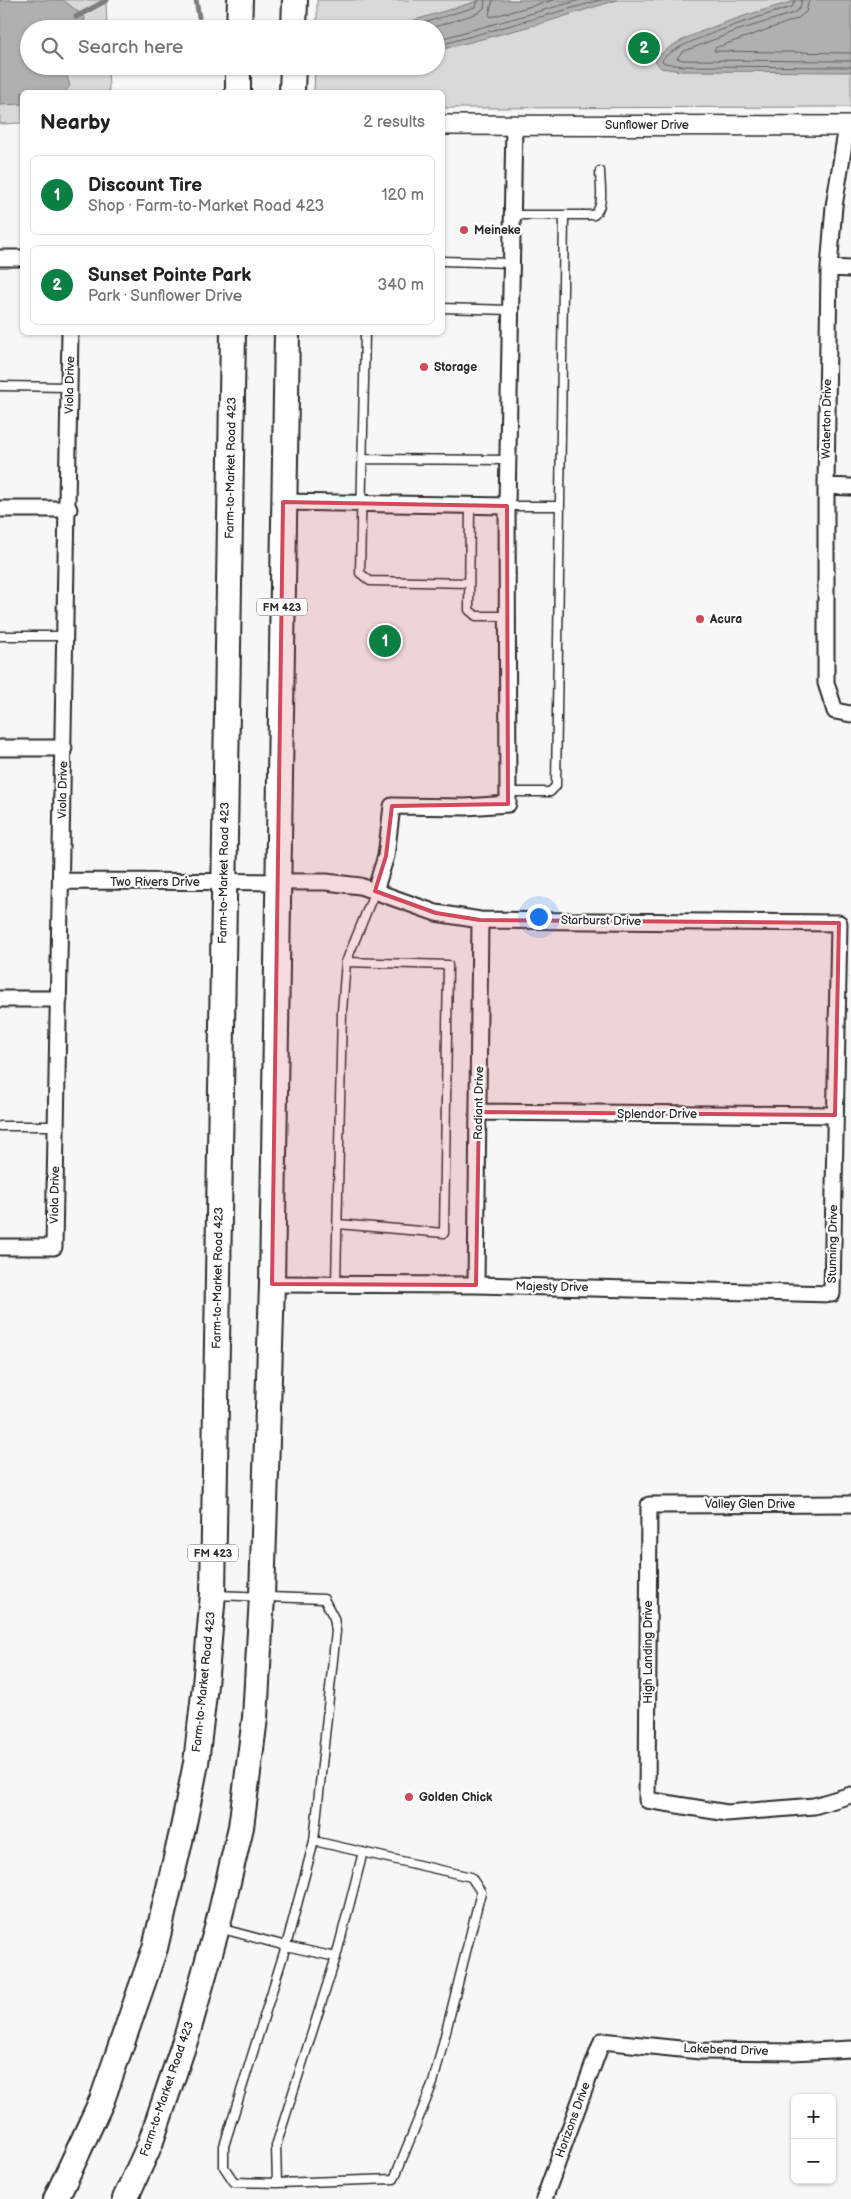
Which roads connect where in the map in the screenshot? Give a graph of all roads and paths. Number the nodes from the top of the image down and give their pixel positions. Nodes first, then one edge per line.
1 (240, 0) edge
2 (295, 0) edge
3 (239, 20) edge
4 (294, 20) edge
5 (238, 75) edge
6 (238, 90) edge
7 (445, 125) edge
8 (514, 125) junction
9 (849, 126) edge
10 (600, 171) dead end
11 (512, 215) junction
12 (564, 216) junction
13 (0, 258) edge
14 (20, 258) edge
15 (445, 261) edge
16 (511, 263) junction
17 (829, 268) junction
18 (851, 268) edge
19 (445, 308) edge
20 (510, 310) junction
21 (70, 335) edge
22 (233, 335) edge
23 (287, 335) edge
24 (365, 335) edge
25 (0, 386) edge
26 (70, 387) junction
27 (362, 458) junction
28 (508, 460) junction
29 (826, 486) junction
30 (851, 487) edge
31 (283, 502) junction
32 (361, 503) junction
33 (470, 506) junction
34 (507, 506) junction
35 (559, 506) junction
36 (0, 509) edge
37 (69, 509) junction
38 (469, 583) junction
39 (507, 616) junction
40 (0, 636) edge
41 (66, 636) junction
42 (851, 714) edge
43 (0, 748) edge
44 (64, 748) junction
45 (508, 792) junction
46 (61, 882) junction
47 (224, 882) junction
48 (279, 882) junction
49 (375, 891) junction
50 (480, 920) junction
51 (839, 923) joint
52 (346, 962) junction
53 (0, 999) edge
54 (59, 999) junction
55 (479, 1112) junction
56 (835, 1115) junction
57 (0, 1126) edge
58 (56, 1126) junction
59 (338, 1224) junction
60 (0, 1247) edge
61 (336, 1283) junction
62 (272, 1284) junction
63 (476, 1285) junction
64 (832, 1294) joint
65 (851, 1504) edge
66 (649, 1505) joint
67 (213, 1594) junction
68 (262, 1596) junction
69 (851, 1795) edge
70 (314, 1841) junction
71 (363, 1852) junction
72 (217, 1928) junction
73 (286, 1946) junction
74 (336, 1957) junction
75 (602, 2041) joint
76 (851, 2048) edge
77 (277, 2183) junction
78 (56, 2199) edge
79 (124, 2199) edge
80 (544, 2199) edge

1 - 3 main road
2 - 4 main road
5 - 6 main road
7 - 8 street, Sunflower Drive
8 - 9 street, Sunflower Drive
8 - 11 street
9 - 17 street, Waterton Drive
10 - 12 lane
11 - 12 lane
11 - 16 street
12 - 35 lane
13 - 14 street
15 - 16 lane
16 - 20 street
17 - 18 street
17 - 29 street, Waterton Drive
19 - 20 lane
20 - 28 street
21 - 26 street, Viola Drive
22 - 47 main road, Farm-to-Market Road 423 / FM 423
23 - 31 main road, Farm-to-Market Road 423 / FM 423
24 - 27 lane
25 - 26 lane
26 - 37 street, Viola Drive
27 - 28 lane
27 - 32 lane
28 - 34 street
29 - 30 street
29 - 42 street, Waterton Drive
31 - 32 street
31 - 48 main road, Farm-to-Market Road 423 / FM 423
32 - 33 street
32 - 38 lane
33 - 34 street
33 - 38 lane
34 - 35 lane
34 - 39 street
35 - 45 lane
36 - 37 street
37 - 41 street, Viola Drive
38 - 39 lane
39 - 45 street
40 - 41 lane
41 - 44 street, Viola Drive
43 - 44 street
44 - 46 street, Viola Drive
45 - 49 street
46 - 47 street, Two Rivers Drive
46 - 54 street, Viola Drive
47 - 48 street, Two Rivers Drive
47 - 67 main road, Farm-to-Market Road 423 / FM 423
48 - 49 street, Starburst Drive
48 - 62 main road, Farm-to-Market Road 423 / FM 423
49 - 50 street, Starburst Drive
49 - 52 lane
50 - 51 street, Starburst Drive
50 - 55 street, Radiant Drive
51 - 56 street, Stunning Drive
52 - 59 lane
52 - 59 lane
53 - 54 street
54 - 58 street, Viola Drive
55 - 56 street, Splendor Drive
55 - 63 street, Radiant Drive
56 - 64 street, Stunning Drive
57 - 58 lane
58 - 60 street, Viola Drive
59 - 61 lane
61 - 62 street, Majesty Drive
61 - 63 street, Majesty Drive
62 - 68 main road, Farm-to-Market Road 423 / FM 423
63 - 64 street, Majesty Drive
65 - 66 street, Valley Glen Drive
66 - 69 street, High Landing Drive
67 - 68 lane
67 - 78 main road, Farm-to-Market Road 423 / FM 423
68 - 70 lane
68 - 72 main road, Farm-to-Market Road 423 / FM 423
70 - 71 lane
70 - 73 lane
71 - 74 lane
71 - 77 lane
72 - 73 lane
72 - 79 main road, Farm-to-Market Road 423 / FM 423
73 - 74 lane
73 - 77 lane
74 - 77 lane
75 - 76 street, Lakebend Drive
75 - 80 street, Horizons Drive

